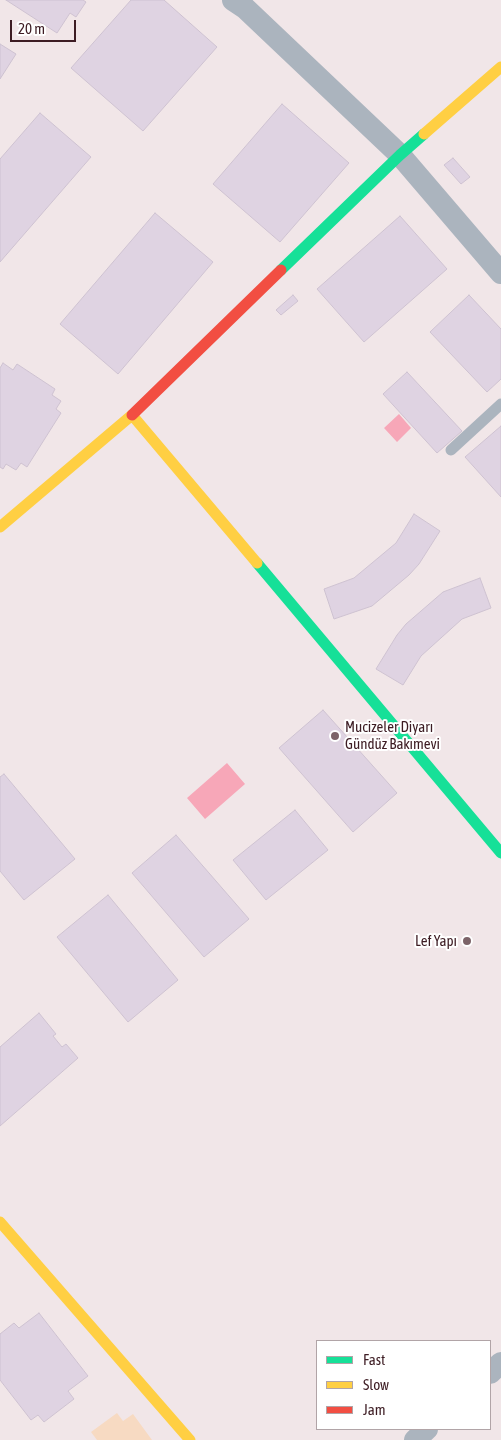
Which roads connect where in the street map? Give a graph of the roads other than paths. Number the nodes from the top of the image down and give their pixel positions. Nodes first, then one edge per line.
1 (233, 0) edge
2 (501, 67) edge
3 (400, 155) junction
4 (501, 273) edge
5 (501, 404) edge
6 (132, 414) junction
7 (451, 450) dead end
8 (0, 527) edge
9 (501, 853) edge
10 (0, 1222) edge
11 (501, 1363) edge
12 (491, 1372) edge
13 (426, 1430) edge
14 (190, 1440) edge
15 (415, 1440) edge

1 - 3 street
2 - 3 street
3 - 4 street
3 - 6 street
5 - 7 lane
6 - 8 street
6 - 9 street
10 - 14 street
11 - 12 street
13 - 15 street

